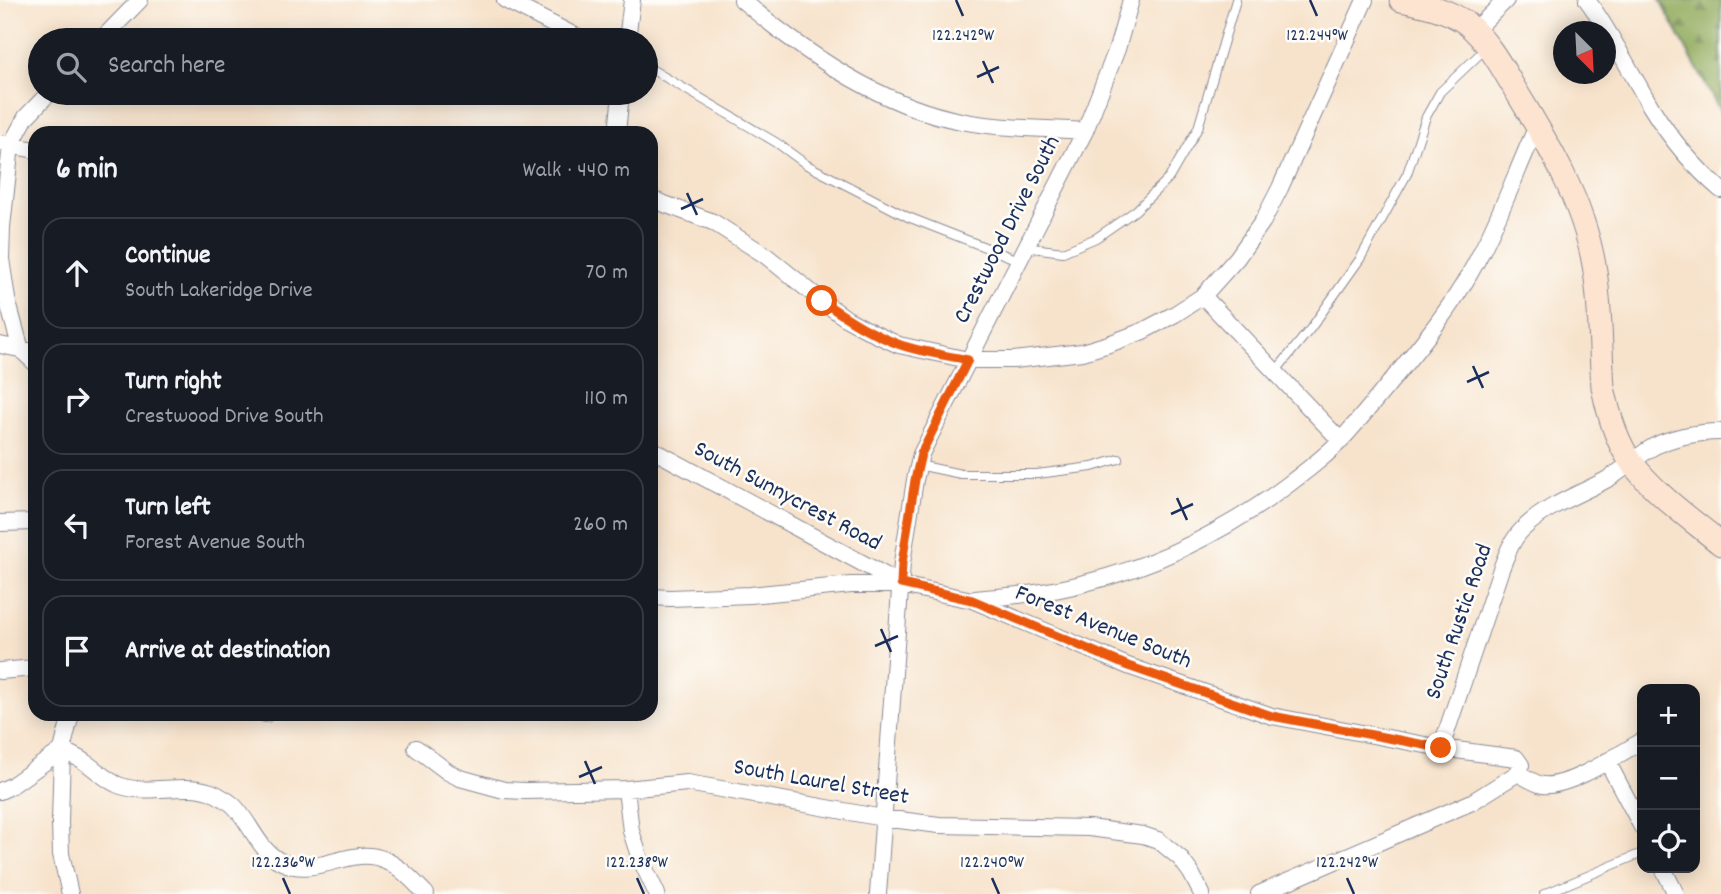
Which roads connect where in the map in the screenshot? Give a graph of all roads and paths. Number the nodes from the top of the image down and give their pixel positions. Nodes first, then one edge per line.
1 (140, 0) edge
2 (505, 0) edge
3 (632, 0) edge
4 (742, 0) edge
5 (1131, 0) edge
6 (1236, 0) edge
7 (1365, 0) edge
8 (1401, 0) edge
9 (1506, 0) edge
10 (1587, 0) edge
11 (112, 28) edge
12 (560, 28) edge
13 (628, 28) edge
14 (1481, 39) junction
15 (658, 73) edge
16 (38, 105) edge
17 (620, 105) edge
18 (618, 126) edge
19 (1537, 126) junction
20 (1085, 131) junction
21 (6, 144) edge
22 (28, 149) edge
23 (1721, 190) edge
24 (658, 202) edge
25 (1022, 254) junction
26 (1203, 296) junction
27 (0, 345) edge
28 (28, 351) edge
29 (968, 360) junction
30 (1275, 372) junction
31 (1721, 432) edge
32 (1341, 441) junction
33 (658, 453) edge
34 (1119, 459) dead end
35 (1632, 462) junction
36 (918, 466) junction
37 (28, 522) edge
38 (0, 523) edge
39 (1721, 544) edge
40 (901, 584) junction
41 (658, 597) edge
42 (972, 600) junction
43 (28, 669) edge
44 (0, 671) edge
45 (69, 721) edge
46 (1637, 744) edge
47 (416, 748) dead end
48 (1441, 748) junction
49 (62, 750) junction
50 (1606, 761) junction
51 (1518, 773) junction
52 (626, 789) junction
53 (0, 791) edge
54 (883, 818) junction
55 (1637, 818) edge
56 (1637, 855) edge
57 (1666, 873) edge
58 (71, 892) edge
59 (426, 894) edge
60 (657, 894) edge
61 (878, 894) edge
62 (1202, 894) edge
63 (1259, 894) edge
64 (1544, 894) edge
65 (1676, 894) edge

1 - 11 street
2 - 12 street
3 - 13 street
4 - 20 street
5 - 20 street, Crestwood Drive South
6 - 25 lane
7 - 26 street
8 - 14 street
9 - 14 street
10 - 23 street
14 - 19 street
14 - 30 lane
15 - 25 lane
16 - 21 street
17 - 18 street
19 - 32 street
19 - 35 street
20 - 25 street, Crestwood Drive South
21 - 22 street
21 - 28 street
24 - 29 street
25 - 29 street, Crestwood Drive South
26 - 29 street
26 - 30 street
27 - 28 street
29 - 36 street, Crestwood Drive South
30 - 32 street
31 - 35 street, South Rustic Road
32 - 42 street
33 - 40 street, South Sunnycrest Road
34 - 36 lane
35 - 39 street
35 - 48 street, South Rustic Road
36 - 40 street, Crestwood Drive South
37 - 38 street
40 - 41 street, Forest Avenue South
40 - 42 street, Forest Avenue South
40 - 54 street, Crestwood Drive South
42 - 48 street, Forest Avenue South
43 - 44 street
45 - 49 street
46 - 50 street
47 - 52 street, South Laurel Street
48 - 51 street, Forest Avenue South
49 - 53 street
49 - 58 street
49 - 59 street
50 - 51 street
50 - 55 street
51 - 63 street
52 - 54 street, South Laurel Street
52 - 60 street
54 - 61 street, Crestwood Drive South
54 - 62 street, South Laurel Street
56 - 64 lane
57 - 65 street

